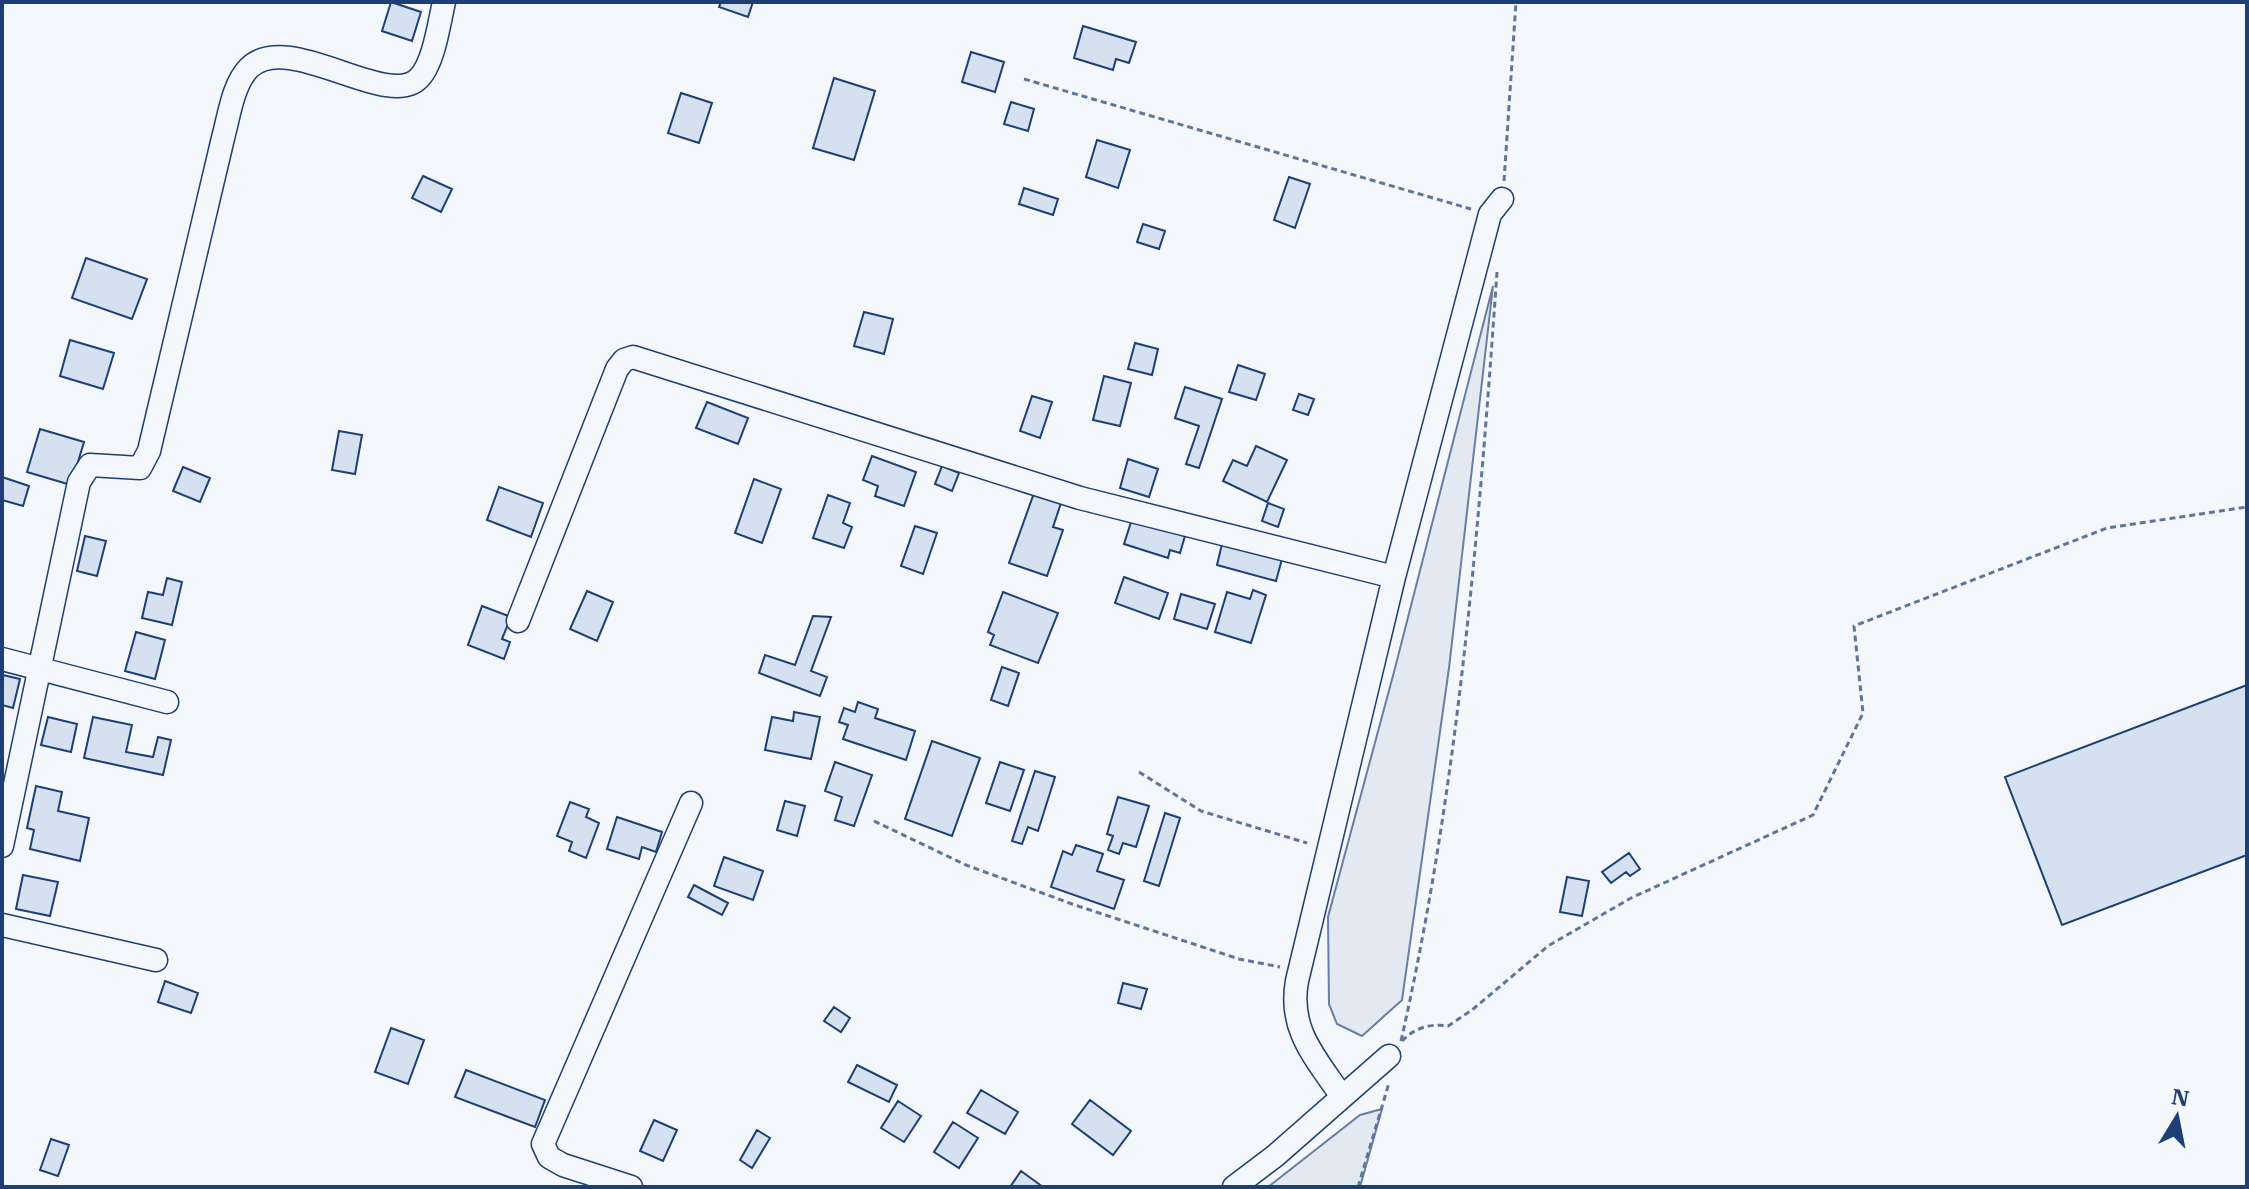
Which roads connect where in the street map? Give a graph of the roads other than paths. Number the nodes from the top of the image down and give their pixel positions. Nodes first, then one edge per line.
1 (444, 2) edge
2 (1496, 207) road end
3 (1394, 577) junction
4 (518, 621) dead end
5 (2, 659) edge
6 (39, 668) junction
7 (167, 702) dead end
8 (691, 803) dead end
9 (2, 846) edge
10 (2, 925) edge
11 (156, 960) dead end
12 (1390, 1065) road end
13 (1342, 1097) junction
14 (631, 1187) edge
15 (1234, 1187) edge

1 - 6 street
2 - 3 street
3 - 4 street
3 - 13 street
5 - 6 street
6 - 7 street
6 - 9 street
8 - 14 street
10 - 11 street
12 - 13 street
13 - 15 street

